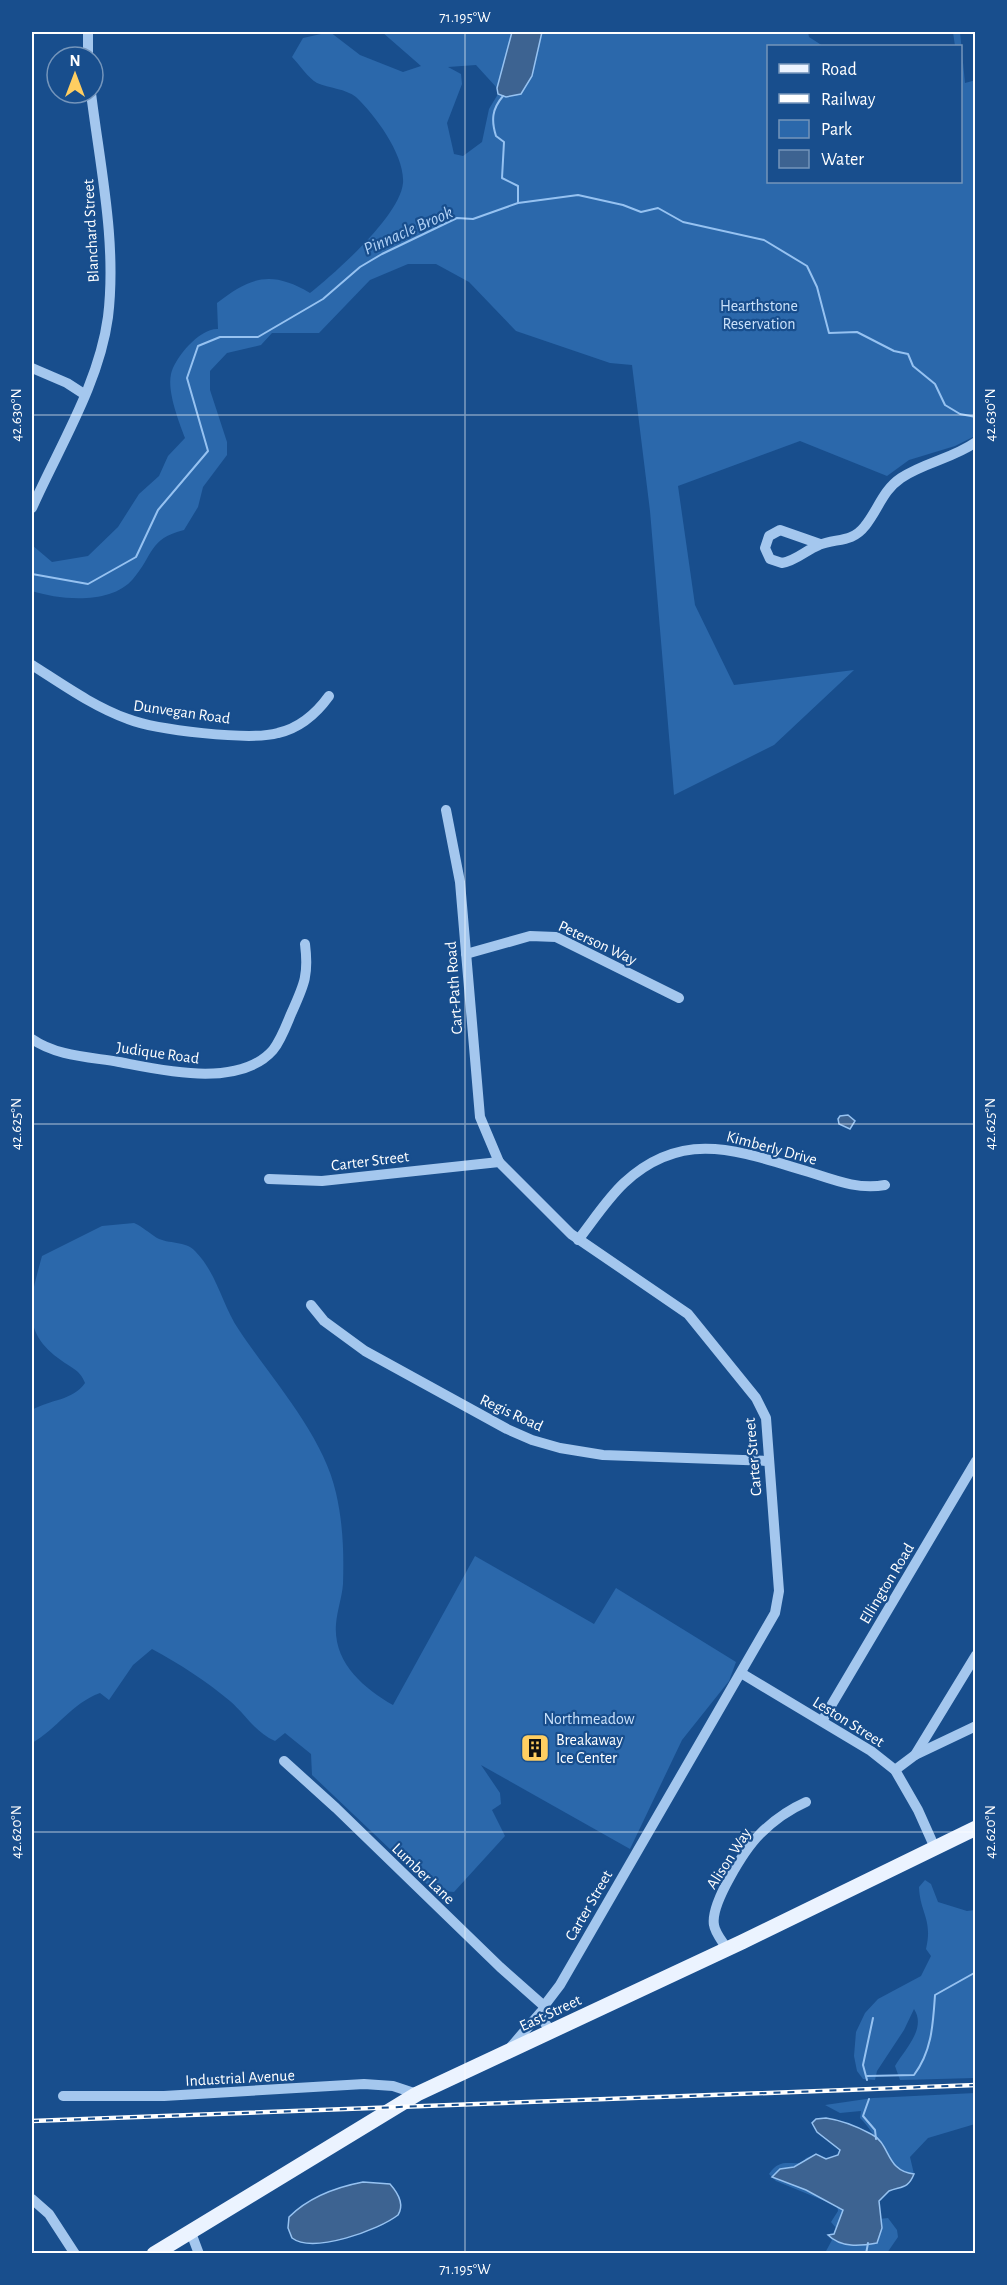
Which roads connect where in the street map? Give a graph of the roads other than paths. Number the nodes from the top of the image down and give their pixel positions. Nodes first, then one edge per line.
1 (92, 105) edge
2 (32, 368) edge
3 (84, 394) junction
4 (975, 442) edge
5 (32, 508) edge
6 (820, 544) junction
7 (32, 665) edge
8 (329, 696) dead end
9 (446, 810) dead end
10 (305, 944) dead end
11 (466, 954) junction
12 (679, 998) dead end
13 (32, 1039) edge
14 (499, 1162) junction
15 (268, 1179) dead end
16 (885, 1185) dead end
17 (578, 1240) junction
18 (311, 1305) dead end
19 (768, 1461) junction
20 (975, 1461) edge
21 (975, 1655) edge
22 (741, 1672) junction
23 (822, 1721) junction
24 (975, 1726) edge
25 (915, 1755) junction
26 (284, 1761) dead end
27 (895, 1770) junction
28 (806, 1802) dead end
29 (975, 1828) edge
30 (935, 1848) junction
31 (727, 1949) junction
32 (542, 2009) junction
33 (551, 2031) junction
34 (504, 2054) junction
35 (417, 2094) junction
36 (63, 2096) dead end
37 (32, 2199) edge
38 (190, 2230) junction
39 (75, 2253) edge
40 (154, 2253) edge
41 (199, 2253) edge

1 - 3 street, Blanchard Street
2 - 3 street
3 - 5 street, Blanchard Street
4 - 6 street
6 - 6 street
7 - 8 street, Dunvegan Road
9 - 11 street, Cart-Path Road
10 - 13 street, Judique Road
11 - 12 street, Peterson Way
11 - 14 street, Cart-Path Road
14 - 15 street, Carter Street
14 - 17 street, Carter Street
16 - 17 street, Kimberly Drive
17 - 19 street, Carter Street
18 - 19 street, Regis Road
19 - 22 street, Carter Street
20 - 23 street, Ellington Road
21 - 25 street
22 - 23 street, Leston Street
22 - 32 street, Carter Street
23 - 27 street, Leston Street
24 - 25 street
25 - 27 street
26 - 32 street, Lumber Lane
27 - 30 street, Leston Street
28 - 31 street, Alison Way
29 - 30 main road, East Street
30 - 31 main road, East Street
31 - 33 main road, East Street
32 - 33 street
32 - 34 street, Carter Street
33 - 34 main road, East Street
34 - 35 main road, East Street
35 - 36 street, Industrial Avenue
35 - 38 main road, East Street
37 - 39 street
38 - 40 main road, East Street
38 - 41 street

